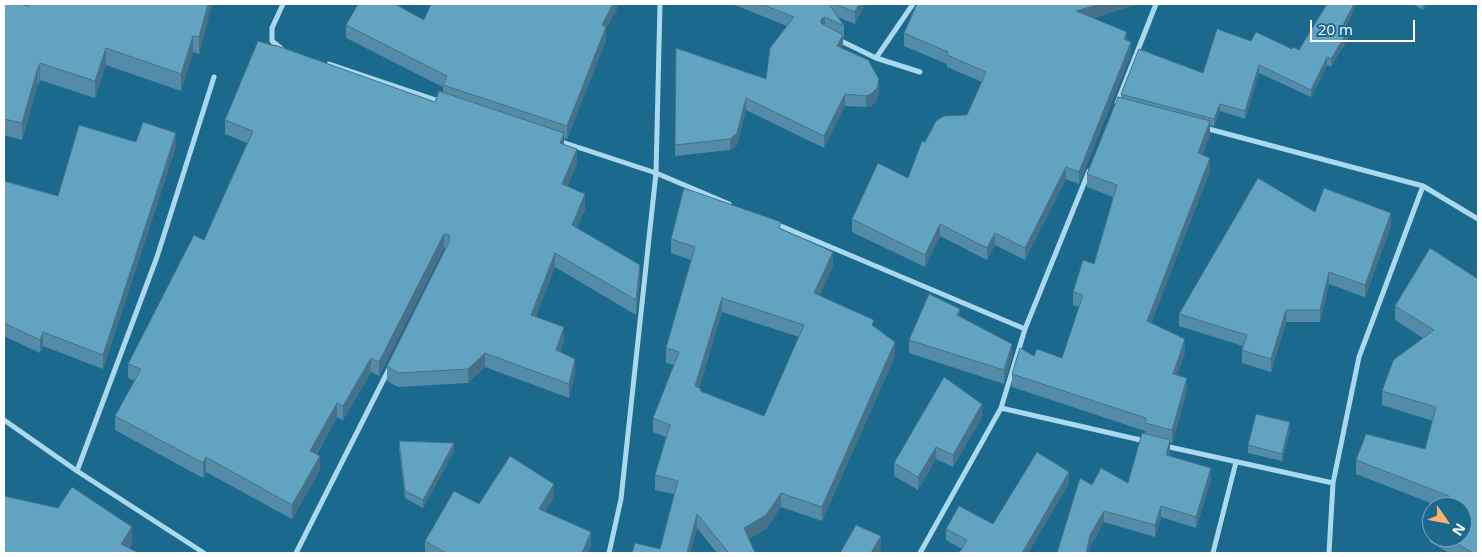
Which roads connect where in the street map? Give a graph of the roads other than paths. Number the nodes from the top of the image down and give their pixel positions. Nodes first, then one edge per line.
1 (283, 4) edge
2 (660, 4) edge
3 (913, 4) edge
4 (1156, 4) edge
5 (833, 38) edge
6 (290, 51) edge
7 (876, 58) junction
8 (327, 64) edge
9 (920, 72) dead end
10 (214, 76) dead end
11 (449, 104) edge
12 (1126, 107) edge
13 (1202, 128) edge
14 (552, 139) edge
15 (1090, 168) edge
16 (656, 173) junction
17 (1422, 186) junction
18 (737, 207) edge
19 (1478, 219) edge
20 (773, 222) edge
21 (1024, 329) junction
22 (394, 357) edge
23 (1001, 408) junction
24 (4, 420) edge
25 (1151, 443) edge
26 (1161, 445) edge
27 (1236, 462) junction
28 (77, 471) junction
29 (1333, 482) junction
30 (204, 553) edge
31 (296, 553) edge
32 (609, 553) edge
33 (920, 553) edge
34 (1213, 553) edge
35 (1329, 553) edge

1 - 6 street
2 - 16 street
3 - 7 street
4 - 12 street
5 - 7 street
7 - 9 street
8 - 11 street
10 - 28 street
13 - 17 street
14 - 16 street
15 - 21 street
16 - 18 street
16 - 32 street
17 - 19 street
17 - 29 street
20 - 21 street
21 - 23 street
22 - 31 street
23 - 25 street
23 - 33 street
24 - 28 street
26 - 27 street
27 - 29 street
27 - 34 street
28 - 30 street
29 - 35 street

